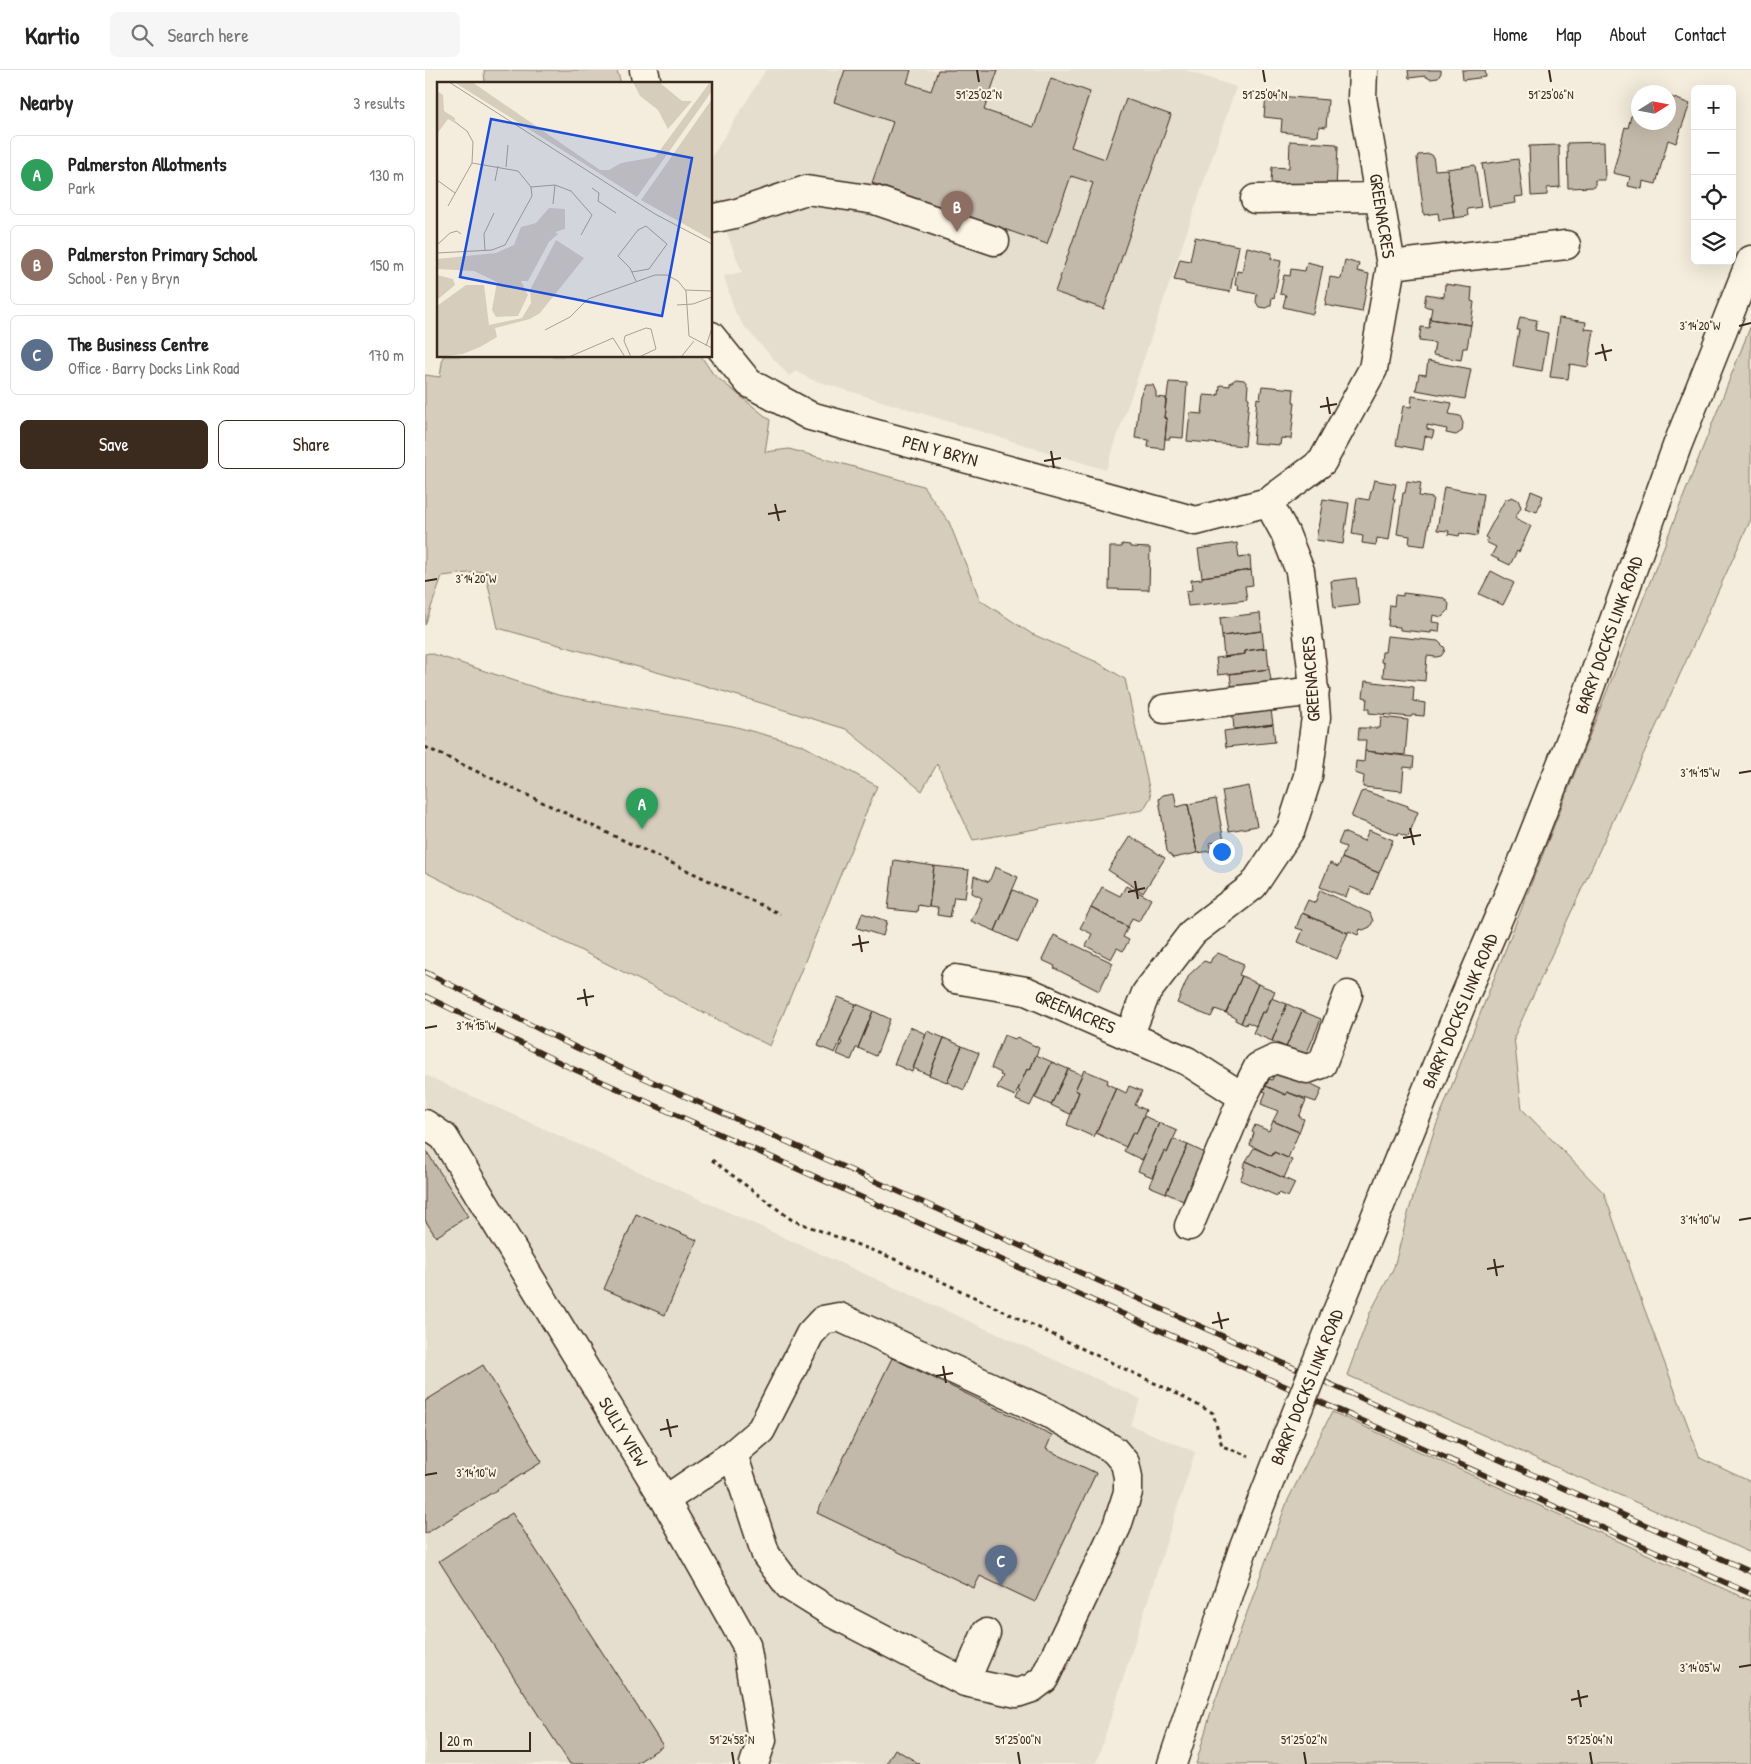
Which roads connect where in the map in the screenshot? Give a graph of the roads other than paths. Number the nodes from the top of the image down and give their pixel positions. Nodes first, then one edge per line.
1 (1363, 70) edge
2 (1379, 197) junction
3 (1255, 199) dead end
4 (713, 219) edge
5 (995, 241) dead end
6 (1566, 245) dead end
7 (1751, 260) edge
8 (1391, 265) junction
9 (713, 338) edge
10 (1268, 502) junction
11 (1196, 521) joint
12 (1315, 691) junction
13 (1164, 709) dead end
14 (955, 979) dead end
15 (1348, 995) dead end
16 (1129, 1036) junction
17 (1243, 1097) junction
18 (425, 1124) edge
19 (1189, 1226) dead end
20 (733, 1454) junction
21 (665, 1500) junction
22 (986, 1633) dead end
23 (965, 1682) junction
24 (755, 1764) edge
25 (1172, 1764) edge

1 - 2 street, GREENACRES
2 - 3 street
2 - 8 street, GREENACRES
4 - 5 street
6 - 8 street
7 - 25 street, BARRY DOCKS LINK ROAD, bridge
8 - 10 street, GREENACRES
9 - 11 street, PEN Y BRYN
10 - 11 street, GREENACRES
10 - 12 street, GREENACRES
12 - 13 street
12 - 16 street, GREENACRES
14 - 16 street, GREENACRES
15 - 17 street
16 - 17 street
17 - 19 street
18 - 21 street, SULLY VIEW
20 - 21 street
20 - 23 street
20 - 23 street
21 - 24 street, SULLY VIEW
22 - 23 street

